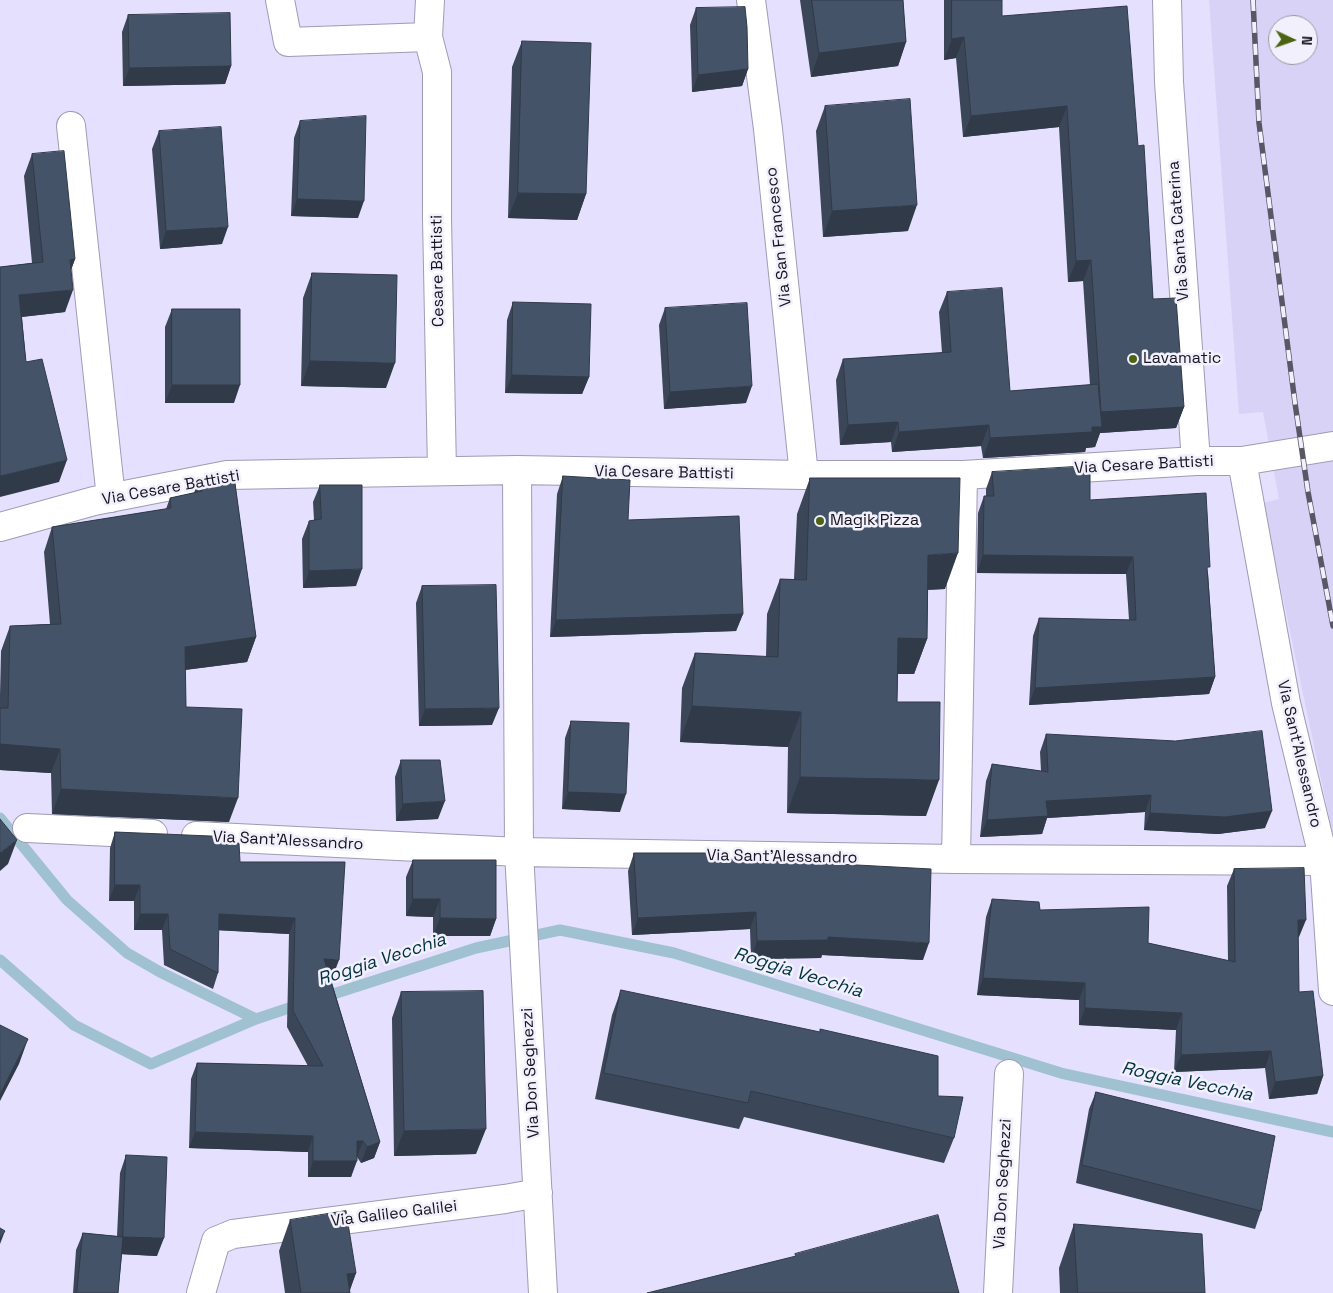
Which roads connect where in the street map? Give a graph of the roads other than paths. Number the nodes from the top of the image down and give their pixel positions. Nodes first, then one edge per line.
1 (280, 0) edge
2 (430, 0) edge
3 (751, 0) edge
4 (1167, 0) edge
5 (428, 37) junction
6 (71, 126) dead end
7 (1333, 446) edge
8 (1196, 461) junction
9 (1242, 461) junction
10 (517, 470) junction
11 (442, 471) junction
12 (804, 475) junction
13 (963, 475) junction
14 (110, 498) junction
15 (0, 527) edge
16 (27, 828) dead end
17 (519, 852) junction
18 (956, 859) junction
19 (1324, 861) junction
20 (1333, 991) edge
21 (1009, 1074) dead end
22 (538, 1193) junction
23 (201, 1293) edge
24 (543, 1293) edge
25 (998, 1293) edge

1 - 5 street
2 - 5 street, Cesare Battisti
3 - 12 street, Via San Francesco
4 - 8 street, Via Santa Caterina
5 - 11 street, Cesare Battisti
6 - 14 street
7 - 9 street, Via Cesare Battisti
8 - 9 street, Via Cesare Battisti
8 - 13 street, Via Cesare Battisti
9 - 19 street, Via Sant'Alessandro
10 - 11 street, Via Cesare Battisti
10 - 12 street, Via Cesare Battisti
10 - 17 street
11 - 14 street, Via Cesare Battisti
12 - 13 street, Via Cesare Battisti
13 - 18 street
14 - 15 street, Via Cesare Battisti
16 - 17 street, Via Sant'Alessandro
17 - 18 street, Via Sant'Alessandro
17 - 22 street, Via Don Seghezzi
18 - 19 street, Via Sant'Alessandro
19 - 20 street
21 - 25 street, Via Don Seghezzi
22 - 23 street, Via Galileo Galilei
22 - 24 street, Via Don Seghezzi

